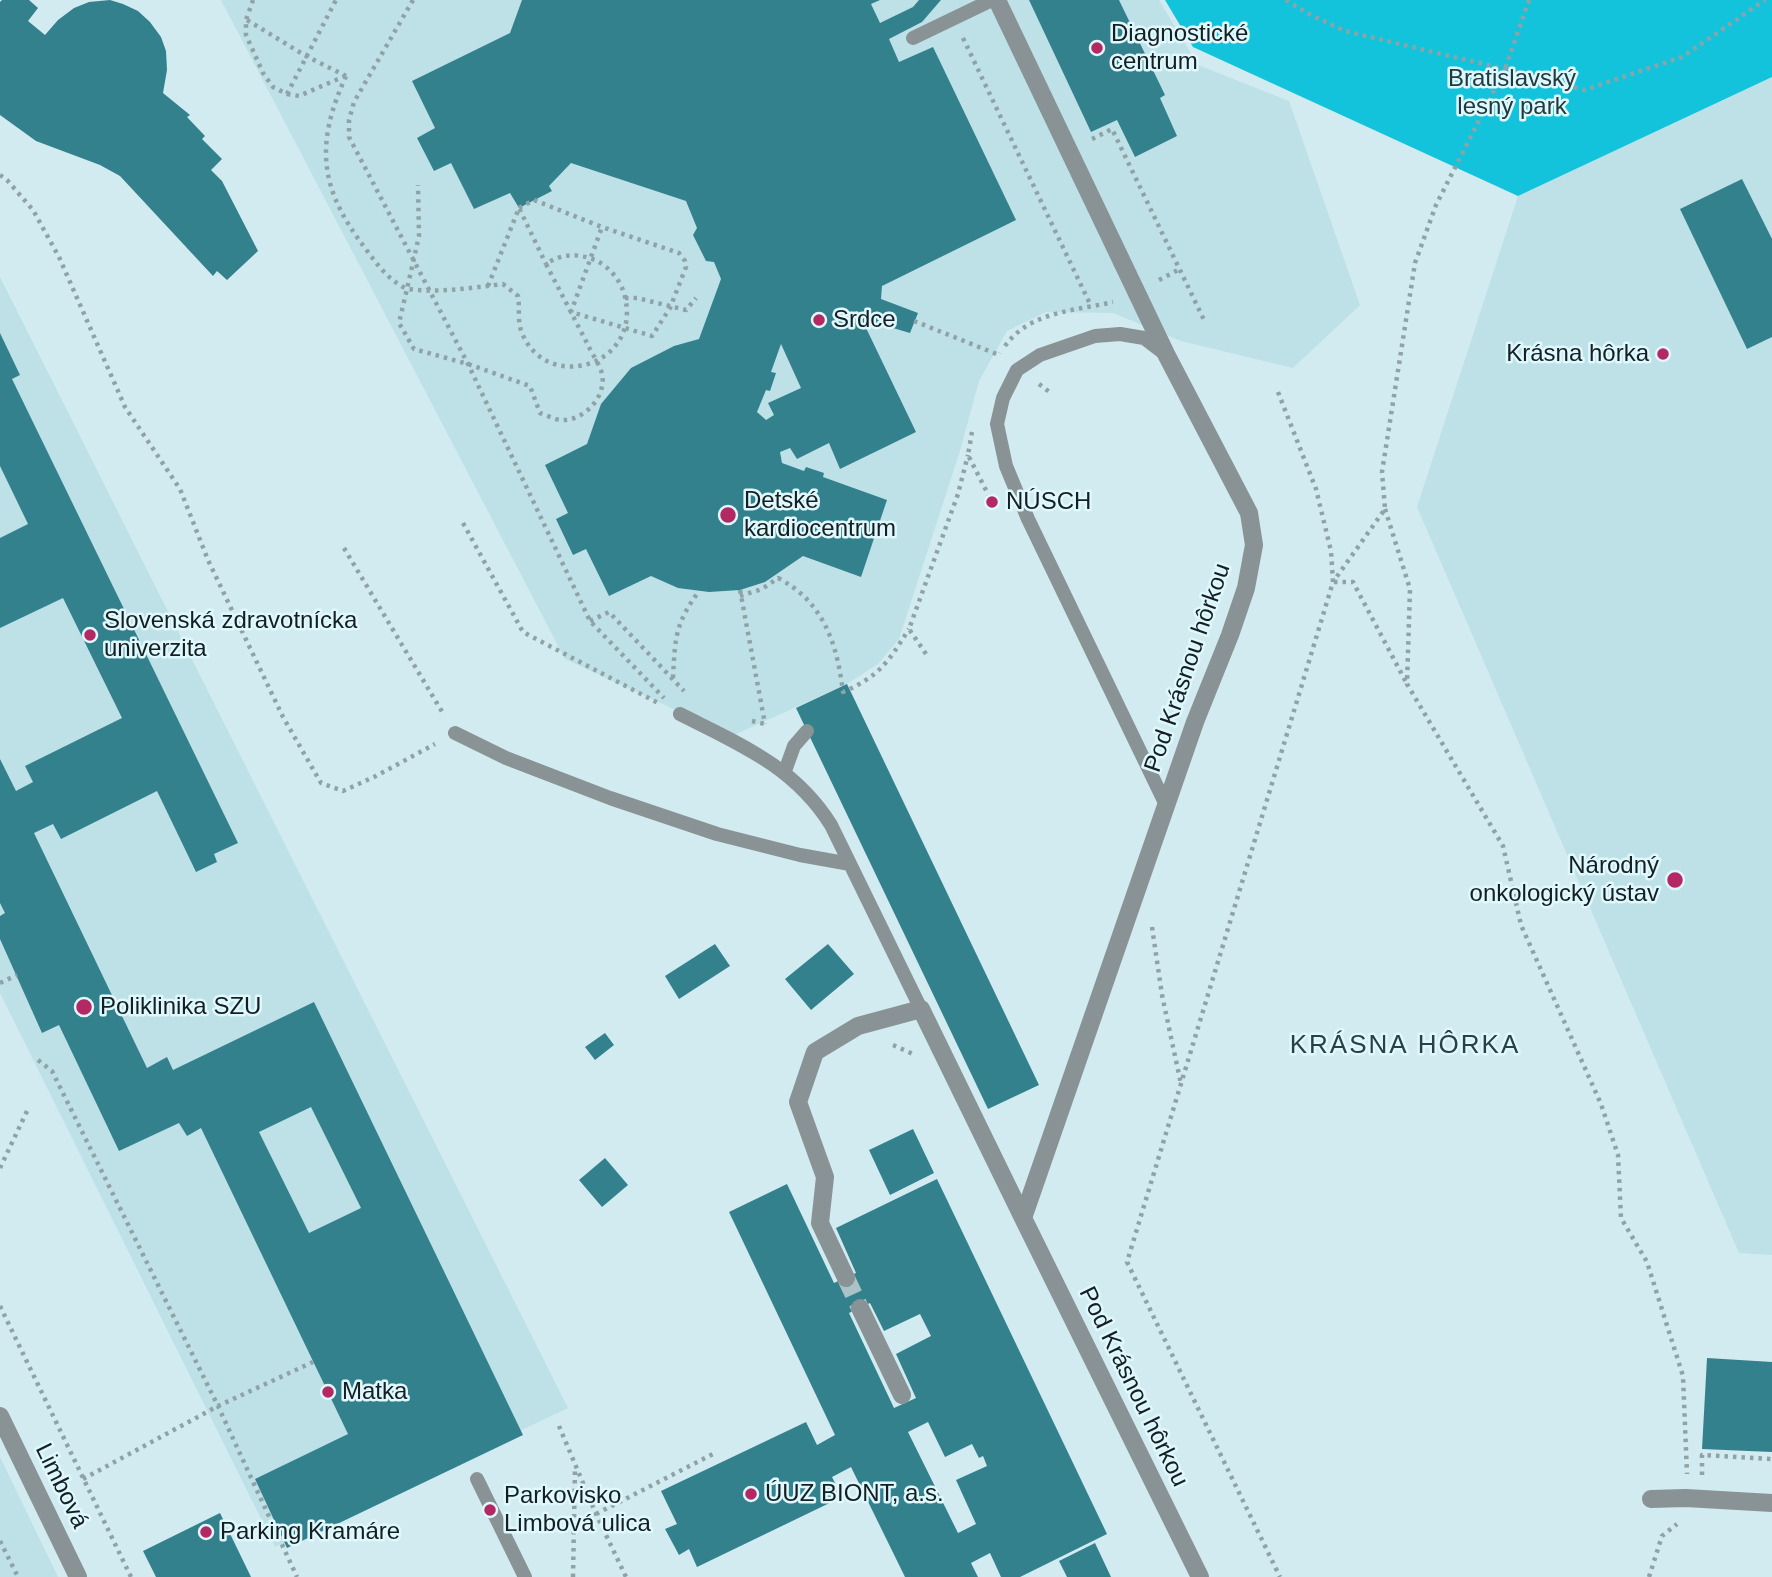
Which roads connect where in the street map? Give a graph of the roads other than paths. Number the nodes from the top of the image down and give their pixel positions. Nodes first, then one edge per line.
1 (995, 0) edge
2 (913, 38) dead end
3 (1166, 354) junction
4 (680, 714) road end
5 (807, 731) dead end
6 (454, 733) road end
7 (785, 771) junction
8 (1166, 805) junction
9 (850, 864) junction
10 (921, 1009) junction
11 (1023, 1218) junction
12 (846, 1278) tunnel mouth
13 (860, 1308) tunnel mouth
14 (902, 1395) dead end
15 (0, 1416) edge
16 (477, 1479) dead end
17 (1651, 1499) dead end
18 (1772, 1503) edge
19 (78, 1577) edge
20 (525, 1577) edge
21 (1200, 1577) edge

1 - 2 lane
1 - 3 street, Pod Krásnou hôrkou
3 - 8 street, Pod Krásnou hôrkou
3 - 8 lane
4 - 7 lane
5 - 7 lane
6 - 9 lane
7 - 9 lane
8 - 11 street, Pod Krásnou hôrkou
9 - 10 lane
10 - 11 street, Pod Krásnou hôrkou
10 - 12 street
11 - 21 street, Pod Krásnou hôrkou
13 - 14 street
15 - 19 street, Limbová
16 - 20 lane
17 - 18 street

